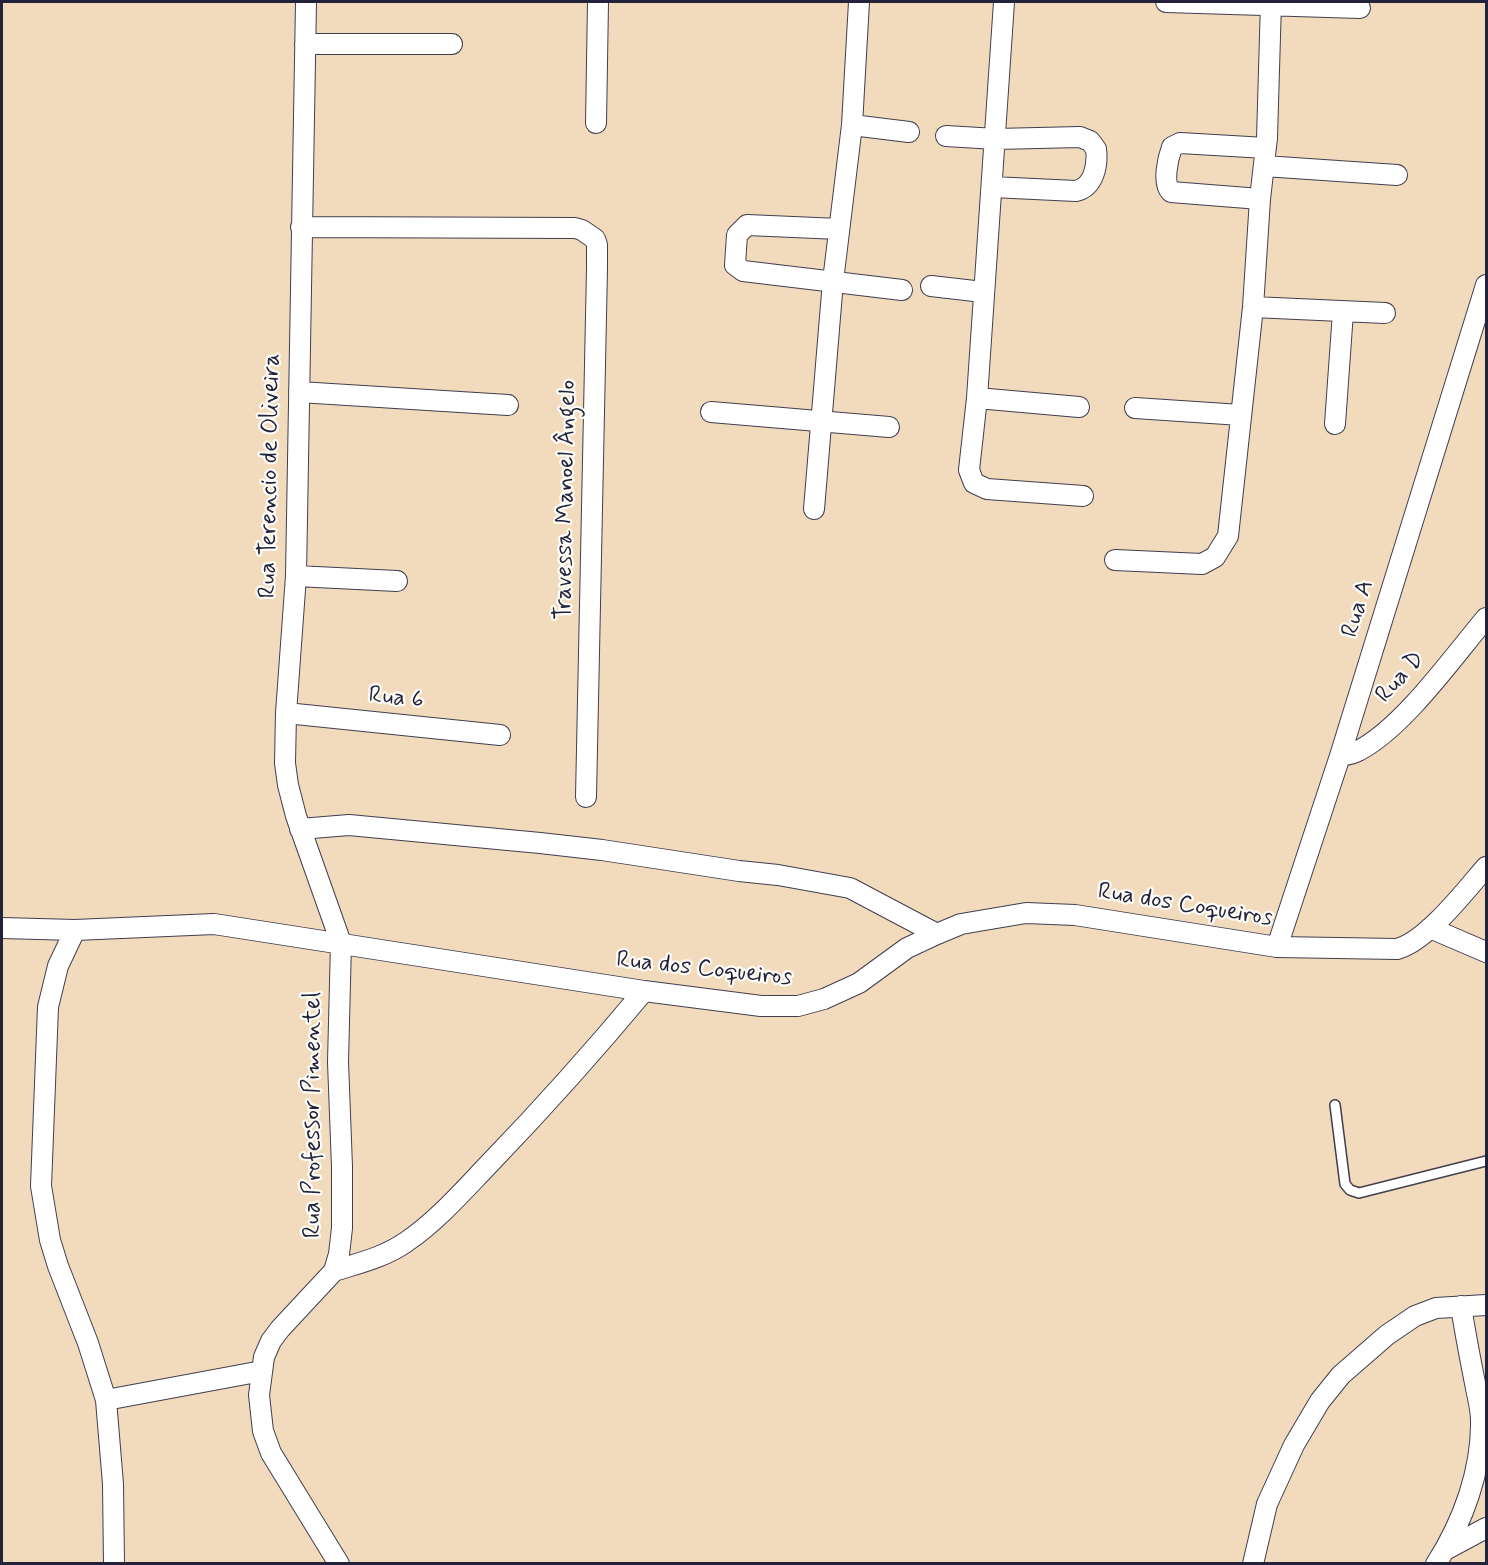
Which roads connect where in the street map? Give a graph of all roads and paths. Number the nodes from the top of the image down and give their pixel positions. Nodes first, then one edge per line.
1 (306, 2) edge
2 (598, 2) edge
3 (859, 2) edge
4 (1004, 2) edge
5 (1166, 3) edge
6 (1271, 3) edge
7 (1360, 8) dead end
8 (305, 44) junction
9 (452, 44) dead end
10 (596, 123) dead end
11 (852, 125) junction
12 (909, 132) dead end
13 (946, 136) dead end
14 (996, 139) junction
15 (1265, 157) junction
16 (1397, 175) dead end
17 (992, 187) junction
18 (1260, 198) junction
19 (301, 227) junction
20 (839, 229) junction
21 (833, 281) junction
22 (1486, 285) edge
23 (931, 286) dead end
24 (902, 290) dead end
25 (983, 292) junction
26 (1253, 307) junction
27 (1343, 312) junction
28 (1386, 313) dead end
29 (299, 393) junction
30 (977, 398) junction
31 (508, 405) dead end
32 (1078, 407) dead end
33 (1135, 408) dead end
34 (711, 412) dead end
35 (1241, 414) junction
36 (821, 423) junction
37 (1335, 424) dead end
38 (889, 427) dead end
39 (1083, 496) dead end
40 (814, 509) dead end
41 (1115, 561) dead end
42 (296, 576) junction
43 (397, 581) dead end
44 (1486, 618) edge
45 (286, 713) junction
46 (500, 735) dead end
47 (1340, 756) junction
48 (586, 797) dead end
49 (300, 829) junction
50 (1486, 867) edge
51 (2, 928) edge
52 (1430, 928) junction
53 (75, 930) junction
54 (937, 934) junction
55 (341, 943) junction
56 (1277, 947) junction
57 (1486, 952) edge
58 (644, 991) junction
59 (1335, 1105) dead end
60 (1486, 1161) edge
61 (334, 1271) junction
62 (1486, 1305) edge
63 (1461, 1306) junction
64 (262, 1371) junction
65 (106, 1400) junction
66 (1486, 1528) edge
67 (1440, 1557) edge
68 (114, 1563) edge
69 (339, 1563) edge
70 (1253, 1563) edge

1 - 8 street, Rua Terencio de Oliveira
2 - 10 street
3 - 11 street
4 - 14 street
5 - 6 street
6 - 7 street
6 - 15 street
8 - 9 street
8 - 19 street, Rua Terencio de Oliveira
11 - 12 street
11 - 20 street
13 - 14 street
14 - 17 street
14 - 17 street
15 - 16 street
15 - 18 street
15 - 18 street
17 - 25 street
18 - 26 street
19 - 29 street, Rua Terencio de Oliveira
19 - 48 street, Travessa Manoel Ângelo
20 - 21 street
20 - 21 street
21 - 24 street
21 - 36 street
22 - 47 street, Rua A
23 - 25 street
25 - 30 street
26 - 27 street
26 - 35 street
27 - 28 street
27 - 37 street
29 - 31 street
29 - 42 street, Rua Terencio de Oliveira
30 - 32 street
30 - 39 street
33 - 35 street
34 - 36 street
35 - 41 street
36 - 38 street
36 - 40 street
42 - 43 street
42 - 45 street, Rua Terencio de Oliveira
44 - 47 street, Rua D
45 - 46 street, Rua 6
45 - 49 street, Rua Terencio de Oliveira
47 - 56 street, Rua A
49 - 54 street
49 - 55 street, Rua Terencio de Oliveira
50 - 52 street, Rua dos Coqueiros
51 - 53 street, Rua dos Coqueiros
52 - 56 street, Rua dos Coqueiros
52 - 57 street
53 - 55 street, Rua dos Coqueiros
53 - 65 street
54 - 56 street, Rua dos Coqueiros
54 - 58 street, Rua dos Coqueiros
55 - 58 street, Rua dos Coqueiros
55 - 61 street, Rua Professor Pimentel
58 - 61 street
59 - 60 lane
61 - 64 street, Rua Professor Pimentel
62 - 63 street
63 - 67 street
63 - 70 street
64 - 65 street
64 - 69 street, Rua Professor Pimentel
65 - 68 street
66 - 67 street

